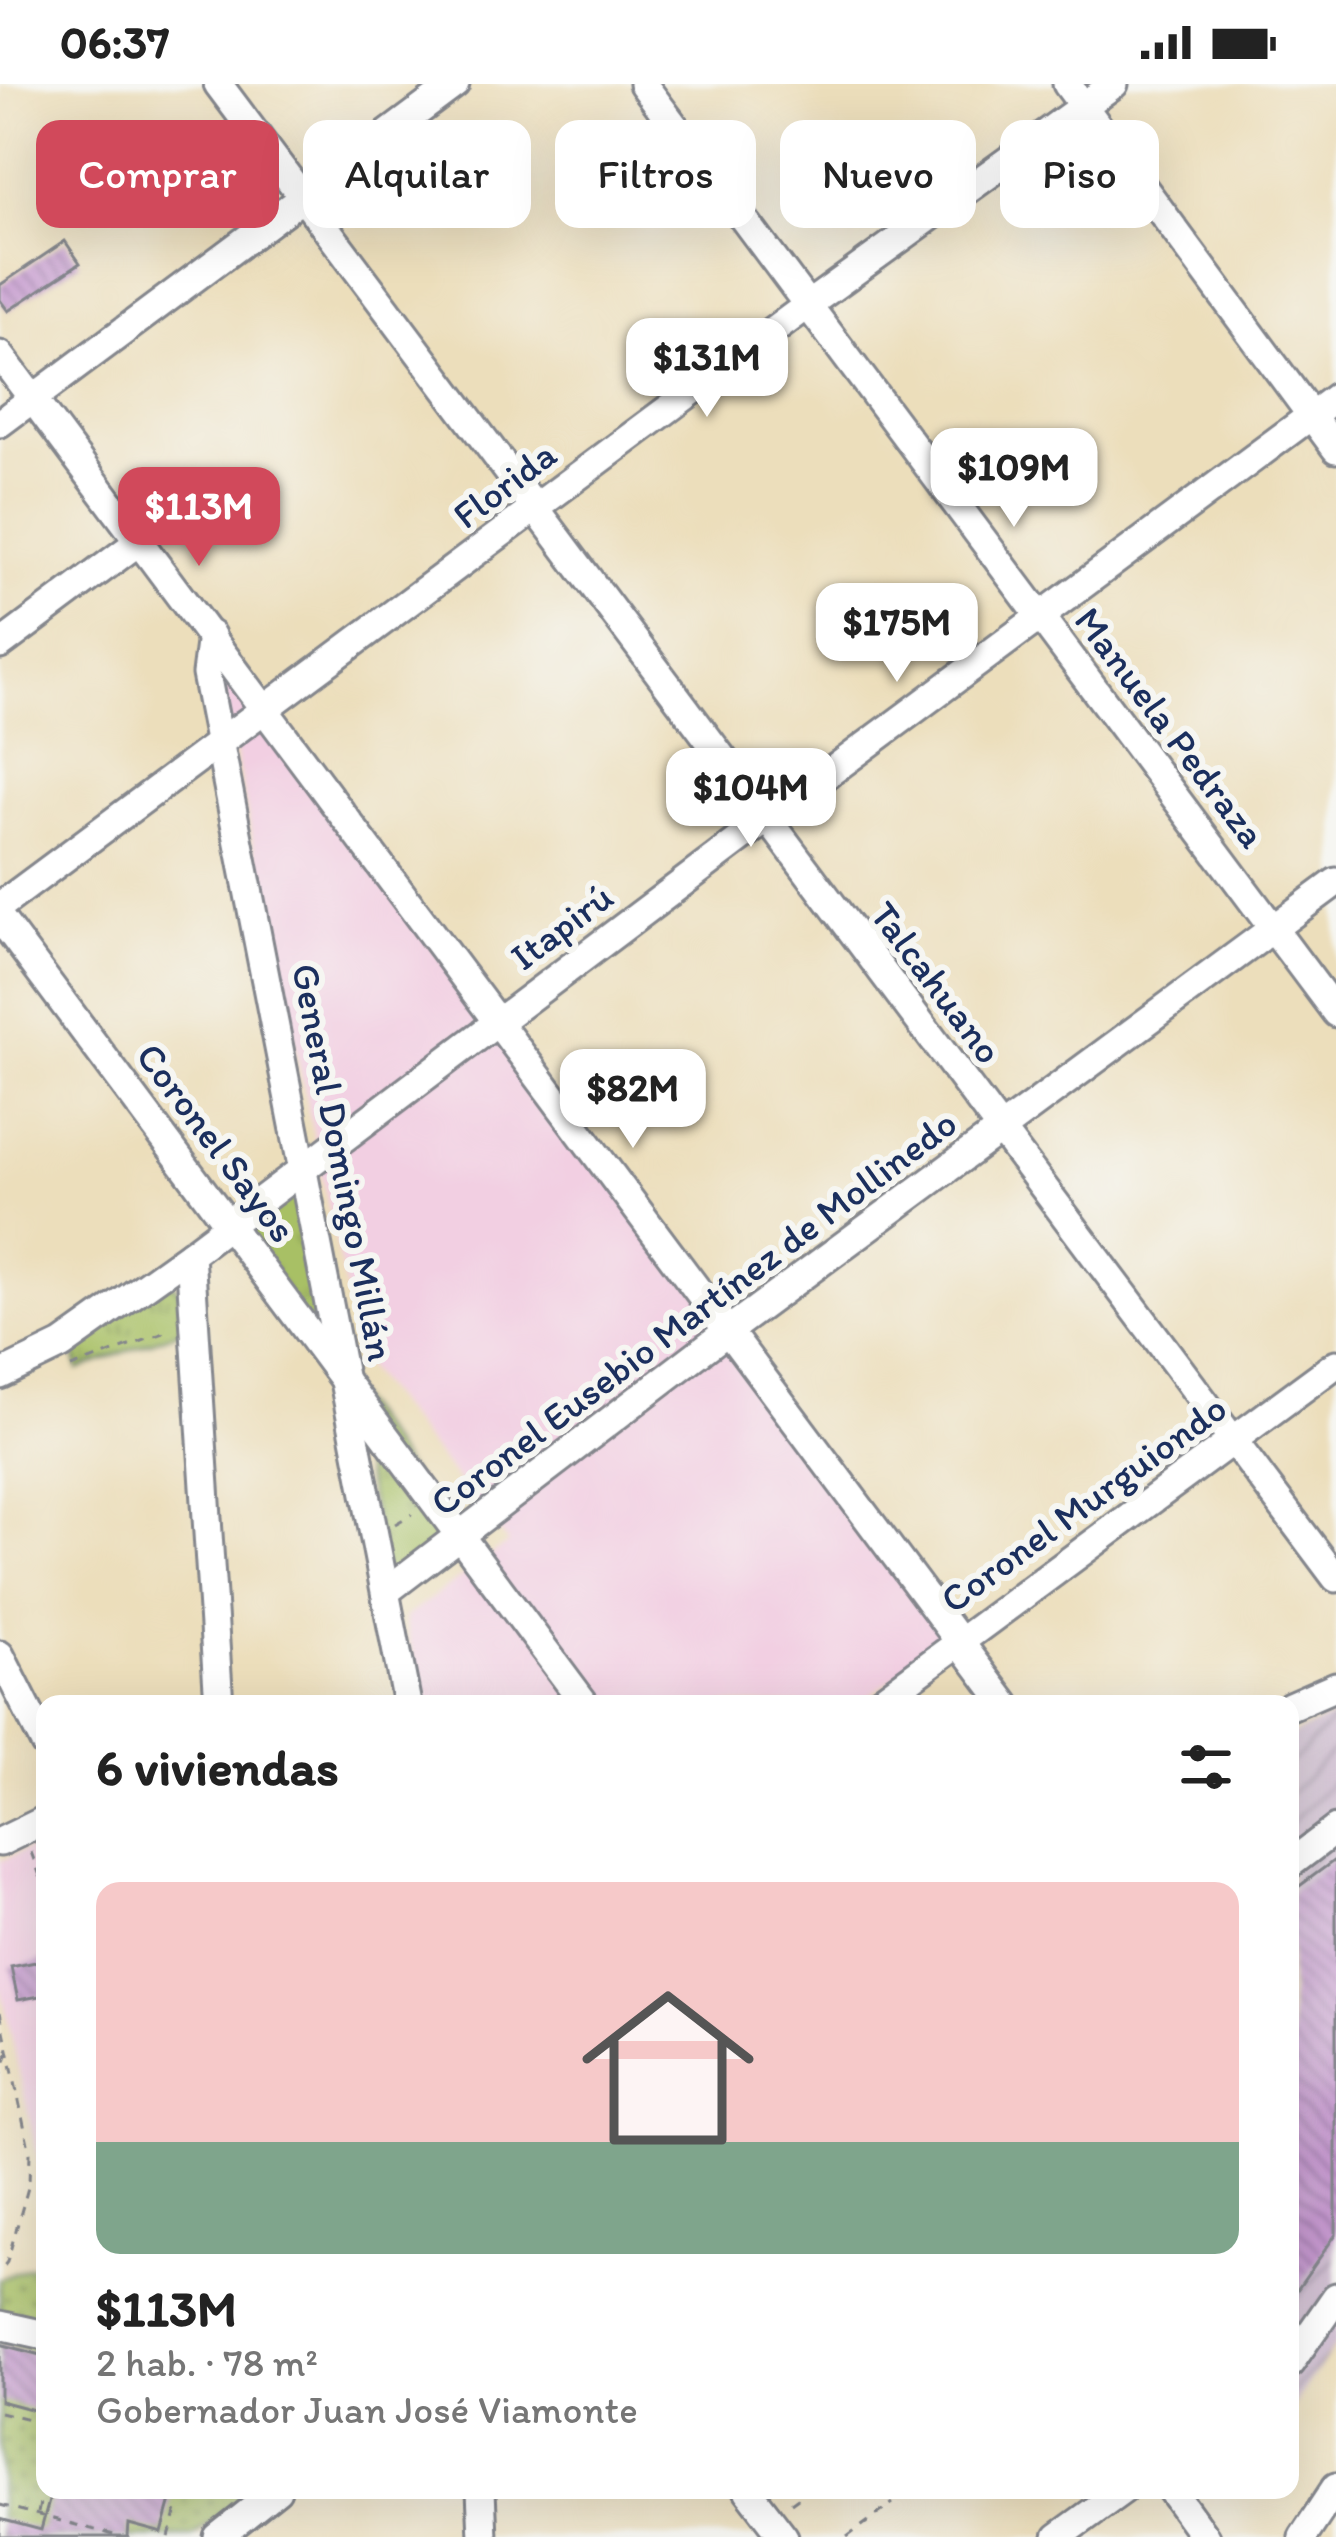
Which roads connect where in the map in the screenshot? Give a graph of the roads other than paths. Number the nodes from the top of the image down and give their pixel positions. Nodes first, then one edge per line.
1 (218, 84) edge
2 (455, 84) edge
3 (643, 84) edge
4 (1114, 84) edge
5 (1075, 95) edge
6 (302, 196) junction
7 (808, 305) junction
8 (0, 356) edge
9 (1336, 397) edge
10 (32, 399) junction
11 (1312, 416) junction
12 (0, 423) edge
13 (1336, 448) edge
14 (537, 508) junction
15 (138, 542) junction
16 (1042, 619) junction
17 (211, 635) junction
18 (0, 645) edge
19 (266, 711) junction
20 (222, 745) junction
21 (767, 819) junction
22 (1336, 882) edge
23 (0, 906) edge
24 (0, 918) edge
25 (1273, 928) junction
26 (1336, 1012) edge
27 (497, 1024) junction
28 (1000, 1132) junction
29 (305, 1166) junction
30 (228, 1224) junction
31 (190, 1254) junction
32 (729, 1330) junction
33 (1336, 1364) edge
34 (0, 1375) edge
35 (348, 1388) junction
36 (1234, 1440) junction
37 (457, 1537) junction
38 (1336, 1578) edge
39 (388, 1590) junction
40 (960, 1642) junction
41 (0, 1655) edge
42 (1336, 1686) edge
43 (217, 1695) edge
44 (406, 1695) edge
45 (578, 1695) edge
46 (888, 1695) edge
47 (999, 1695) edge
48 (1299, 1702) edge
49 (36, 1726) edge
50 (1336, 1829) edge
51 (1299, 1857) edge
52 (1336, 2296) edge
53 (0, 2325) edge
54 (36, 2333) edge
55 (1299, 2350) edge
56 (1336, 2487) edge
57 (261, 2499) edge
58 (481, 2499) edge
59 (755, 2499) edge
60 (1111, 2499) edge
61 (1178, 2499) edge
62 (218, 2537) edge
63 (483, 2537) edge
64 (784, 2537) edge
65 (1058, 2537) edge
66 (1205, 2537) edge
67 (1303, 2537) edge

1 - 6 street, Talcahuano
2 - 6 street
3 - 7 street, Manuela Pedraza
4 - 5 street, Florida
5 - 7 street, Florida
5 - 11 street
6 - 10 street
6 - 14 street, Talcahuano
7 - 14 street, Florida
7 - 16 street, Manuela Pedraza
8 - 10 street
9 - 11 street, Itapirú
10 - 12 street
10 - 15 street
11 - 13 street
11 - 16 street, Itapirú
14 - 19 street, Florida
14 - 21 street, Talcahuano
15 - 17 street
15 - 18 street
16 - 21 street, Itapirú
16 - 25 street, Manuela Pedraza
17 - 19 street
17 - 20 street, General Domingo Millán
19 - 20 street, Florida
19 - 27 street
20 - 23 street, Florida
20 - 29 street, General Domingo Millán
21 - 27 street, Itapirú
21 - 28 street, Talcahuano
22 - 25 street, Coronel Eusebio Martínez de Mollinedo
24 - 30 street, Coronel Sayos
25 - 26 street, Manuela Pedraza
25 - 28 street, Coronel Eusebio Martínez de Mollinedo
27 - 29 street, Itapirú
27 - 32 street
28 - 32 street, Coronel Eusebio Martínez de Mollinedo
28 - 36 street, Talcahuano
29 - 30 street, Itapirú
29 - 35 street, General Domingo Millán
30 - 31 street, Itapirú
30 - 35 street, Coronel Sayos
31 - 34 street, Itapirú
31 - 43 street
32 - 37 street, Coronel Eusebio Martínez de Mollinedo
32 - 40 street
33 - 36 street, Coronel Murguiondo
35 - 37 street, Coronel Sayos
35 - 39 street, General Domingo Millán
36 - 38 street, Talcahuano
36 - 40 street, Coronel Murguiondo
37 - 39 street, Coronel Eusebio Martínez de Mollinedo
37 - 45 street, Coronel Sayos
39 - 44 street, General Domingo Millán
40 - 46 street, Coronel Murguiondo
40 - 47 street
41 - 49 street
42 - 48 street
50 - 51 street
52 - 55 street
53 - 54 street
56 - 67 street
57 - 62 street
58 - 63 street
59 - 64 street
60 - 65 street
61 - 66 street

